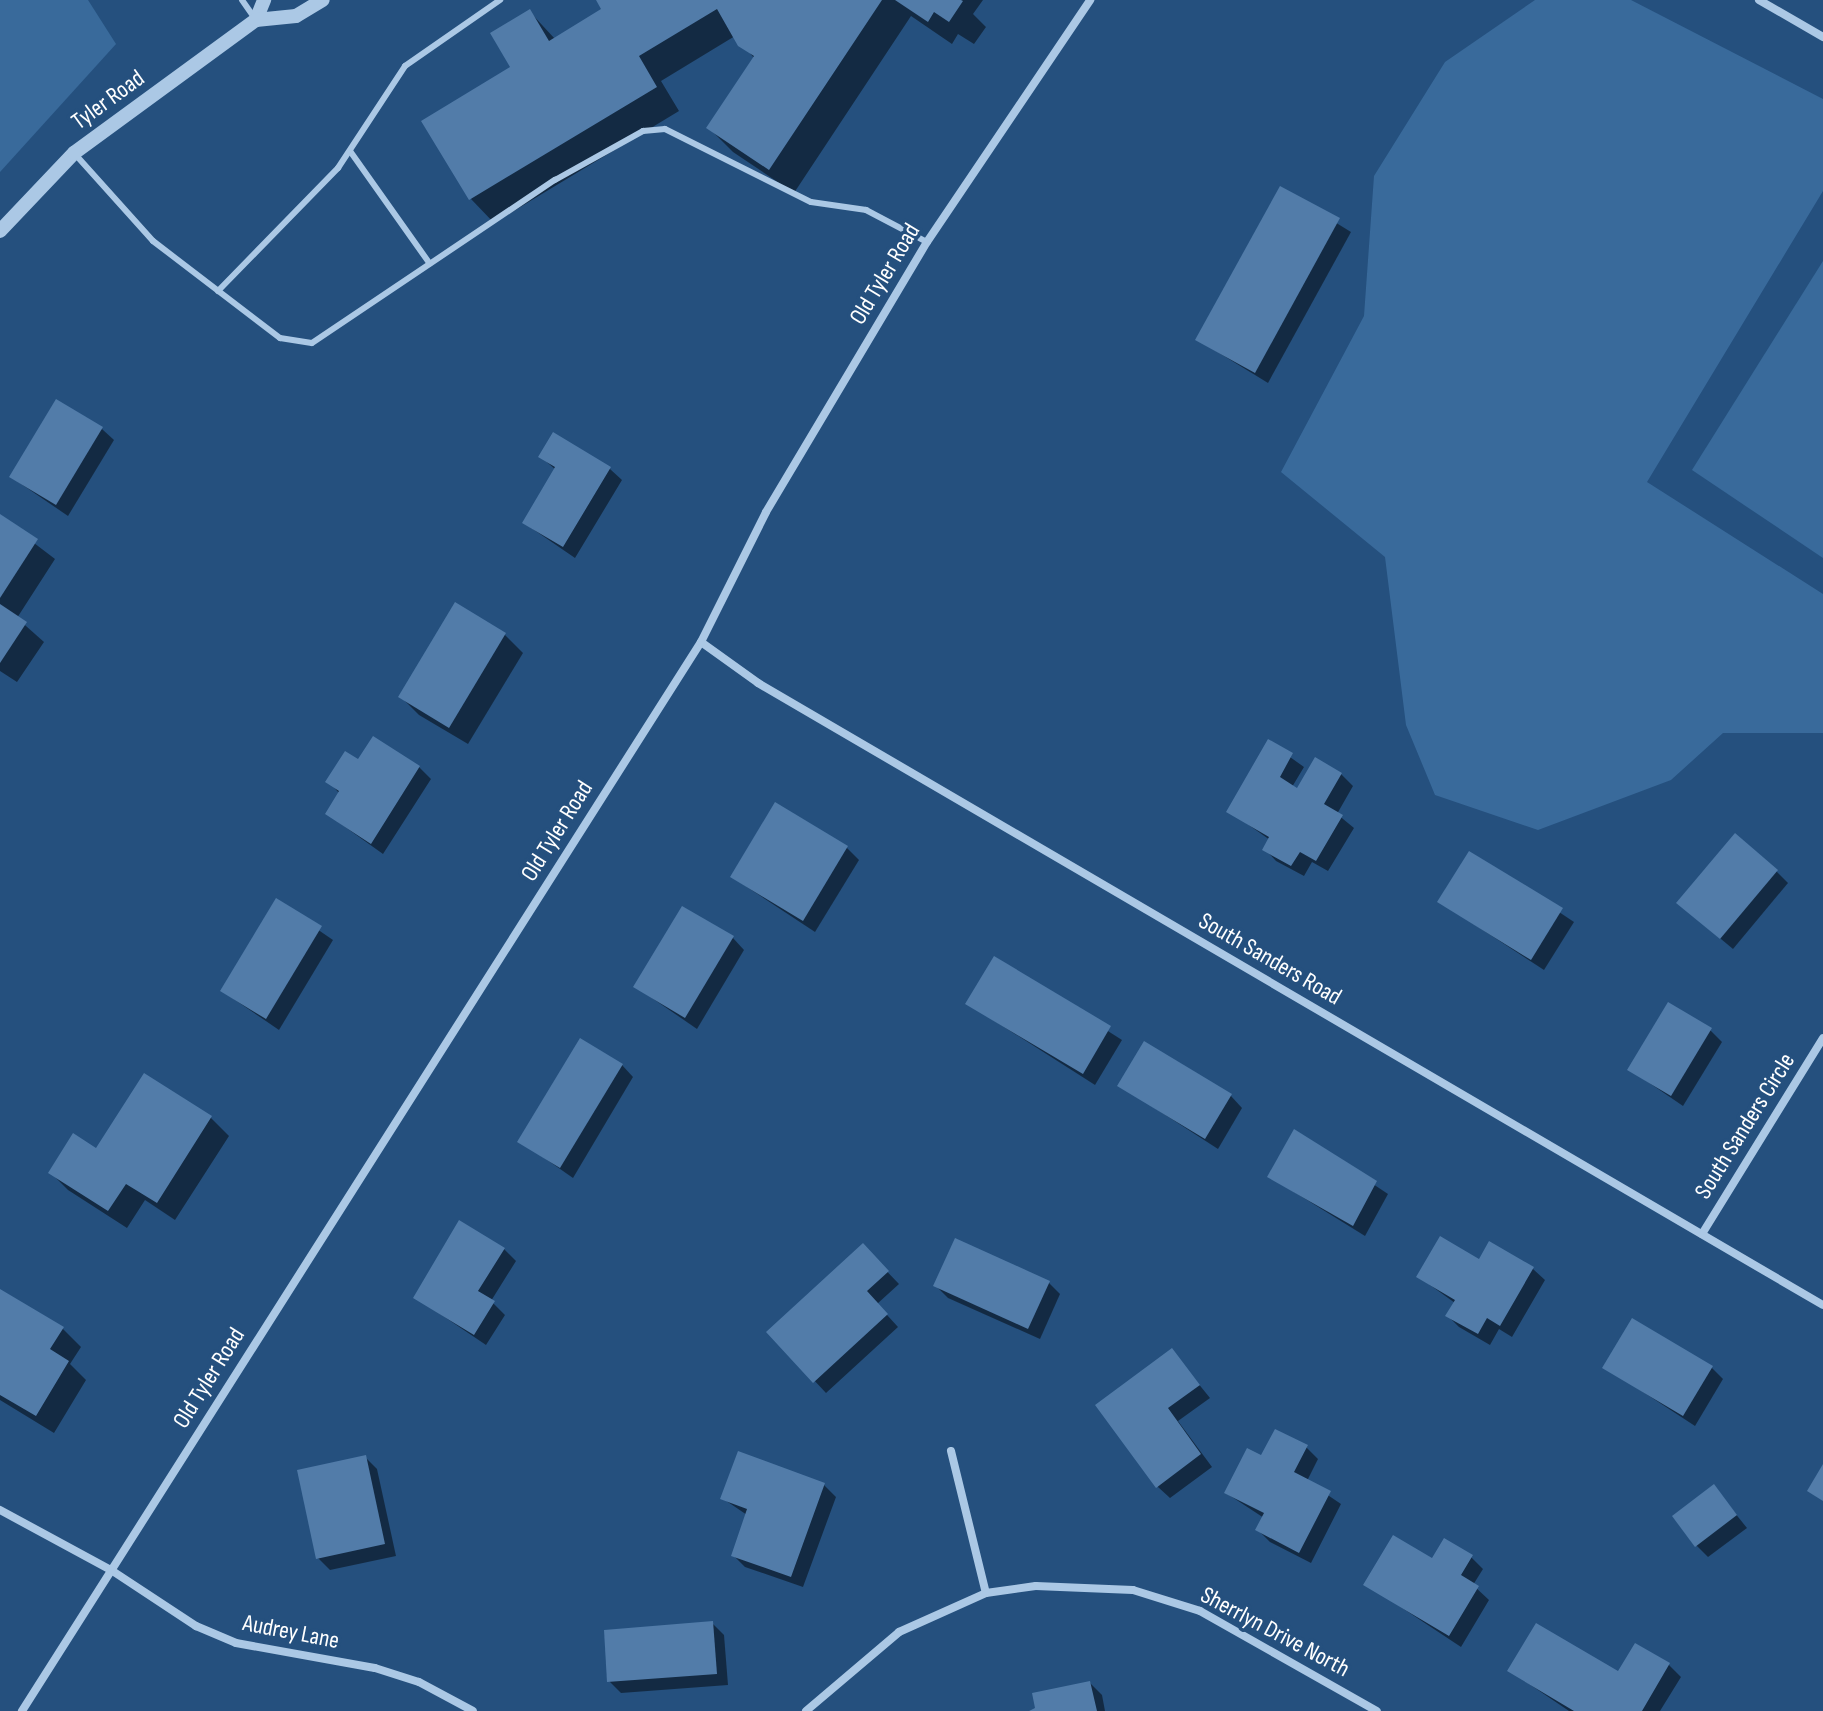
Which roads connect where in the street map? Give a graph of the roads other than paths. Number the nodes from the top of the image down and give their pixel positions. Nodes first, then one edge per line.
1 (242, 0) edge
2 (264, 0) edge
3 (323, 0) edge
4 (500, 0) edge
5 (1090, 0) edge
6 (1759, 0) edge
7 (256, 20) junction
8 (1823, 37) edge
9 (350, 151) junction
10 (74, 153) junction
11 (0, 231) edge
12 (927, 242) junction
13 (430, 264) junction
14 (218, 291) junction
15 (701, 642) junction
16 (1823, 1038) edge
17 (1702, 1234) junction
18 (1823, 1305) edge
19 (951, 1451) dead end
20 (0, 1510) edge
21 (111, 1570) junction
22 (986, 1593) junction
23 (22, 1711) edge
24 (473, 1711) edge
25 (806, 1711) edge
26 (1377, 1711) edge

1 - 7 lane
2 - 7 street
3 - 7 street
4 - 9 lane
5 - 12 street, Old Tyler Road
6 - 8 street
7 - 10 street, Tyler Road
9 - 13 lane
9 - 14 lane
10 - 11 street, Tyler Road
10 - 14 lane
12 - 13 lane
12 - 15 street, Old Tyler Road
13 - 14 lane
15 - 17 street, South Sanders Road
15 - 21 street, Old Tyler Road
16 - 17 street, South Sanders Circle
17 - 18 street, South Sanders Road
19 - 22 street
20 - 21 street
21 - 23 street, Old Tyler Road
21 - 24 street, Audrey Lane
22 - 25 street, Sherrlyn Drive North
22 - 26 street, Sherrlyn Drive North

